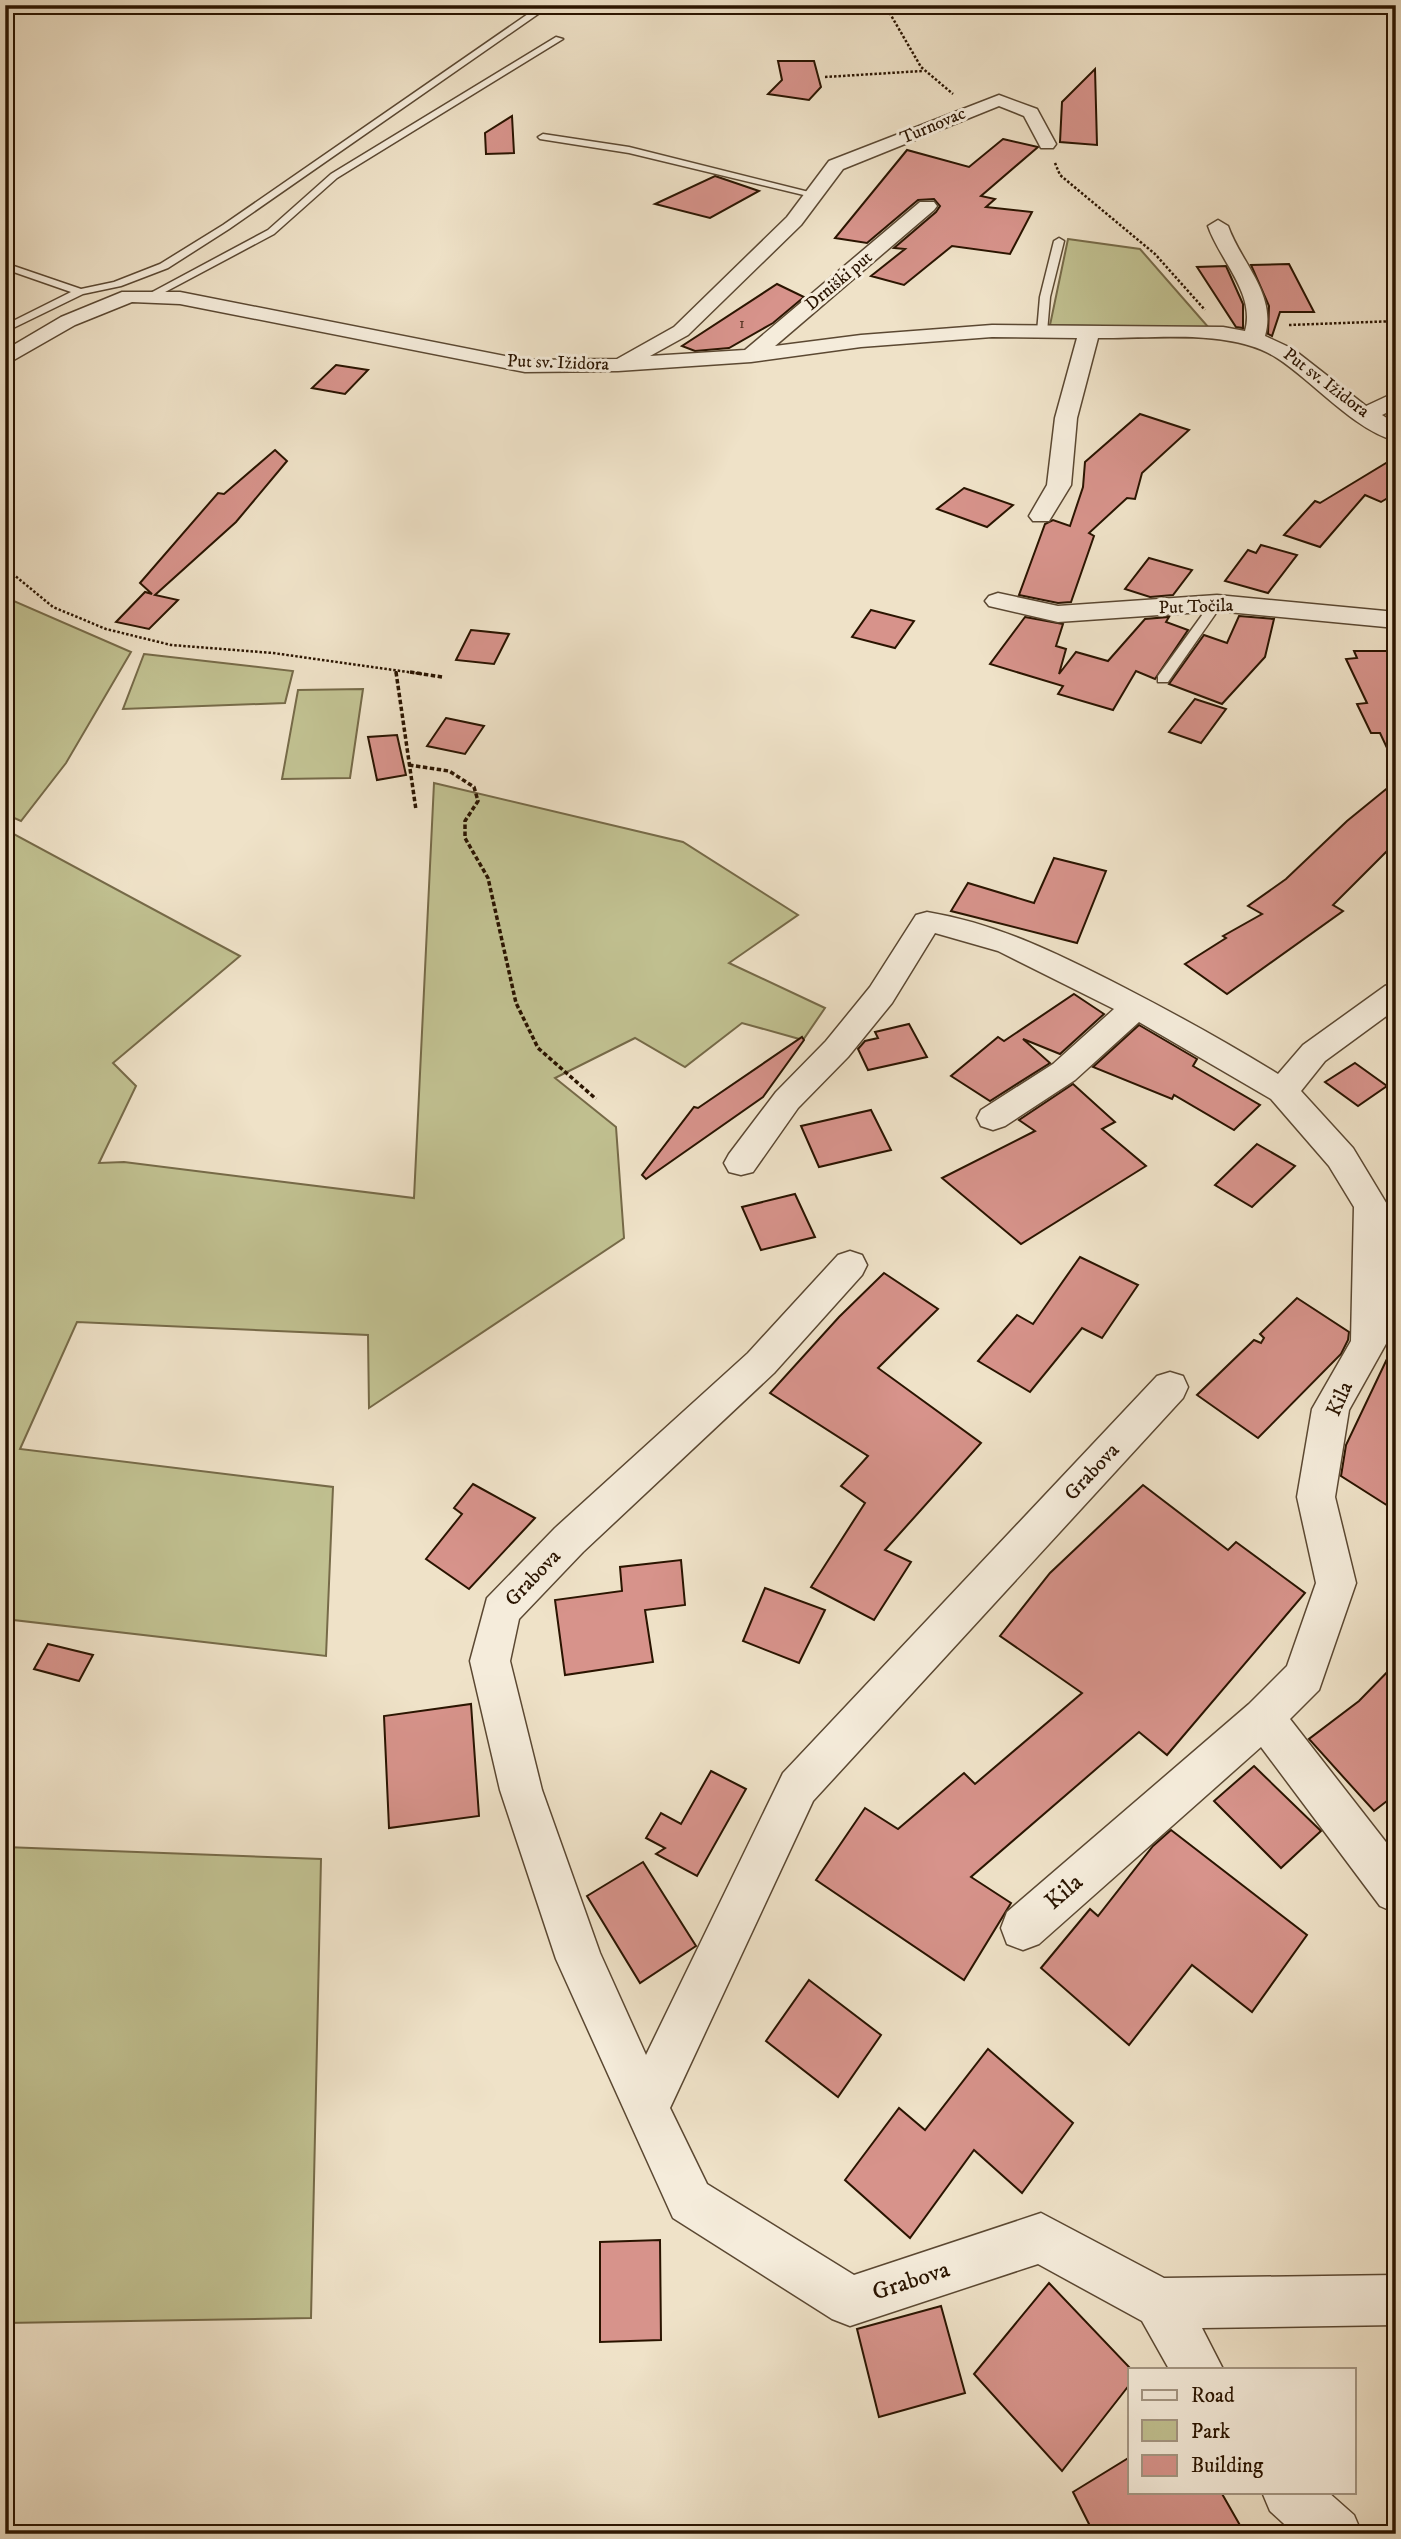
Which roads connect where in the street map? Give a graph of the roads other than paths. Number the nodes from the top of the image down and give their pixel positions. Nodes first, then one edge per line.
1 (547, 5) edge
2 (559, 39) dead end
3 (544, 137) dead end
4 (1047, 145) road end
5 (812, 194) junction
6 (928, 206) dead end
7 (1218, 226) dead end
8 (1059, 241) dead end
9 (5, 266) edge
10 (80, 292) junction
11 (148, 297) junction
12 (5, 329) edge
13 (1257, 331) junction
14 (1042, 332) junction
15 (1089, 334) junction
16 (751, 356) junction
17 (5, 359) edge
18 (618, 365) junction
19 (1396, 399) edge
20 (1367, 414) junction
21 (1396, 434) edge
22 (1041, 516) dead end
23 (998, 601) dead end
24 (1217, 603) junction
25 (1396, 620) edge
26 (1163, 678) dead end
27 (1396, 993) edge
28 (1136, 1007) junction
29 (1282, 1091) junction
30 (993, 1118) dead end
31 (741, 1163) dead end
32 (850, 1265) dead end
33 (1170, 1387) dead end
34 (1264, 1718) junction
35 (1396, 1891) edge
36 (1023, 1928) dead end
37 (645, 2108) junction
38 (1396, 2300) edge
39 (1160, 2303) junction
40 (1196, 2368) edge
41 (1291, 2494) edge
42 (1335, 2534) edge

1 - 10 lane
2 - 11 lane
3 - 5 lane
4 - 5 street, Turnovac
5 - 18 street, Turnovac
6 - 16 street, Drniški put
7 - 13 street
8 - 14 lane
9 - 10 lane
10 - 12 lane
11 - 17 street, Put sv. Ižidora
11 - 18 street, Put sv. Ižidora
13 - 15 street, Put sv. Ižidora
13 - 20 street, Put sv. Ižidora
14 - 15 street, Put sv. Ižidora
14 - 16 street, Put sv. Ižidora
15 - 22 street
16 - 18 street, Put sv. Ižidora
19 - 20 street
20 - 21 street, Put sv. Ižidora
23 - 24 street, Put Točila
24 - 25 street, Put Točila
24 - 26 lane
27 - 29 street
28 - 29 street, Kila
28 - 30 street
28 - 31 street, Kila
29 - 34 street, Kila
32 - 37 street, Grabova
33 - 37 street, Grabova
34 - 35 street
34 - 36 street, Kila
37 - 39 street, Grabova
38 - 39 street, Grabova
39 - 40 street
41 - 42 street

